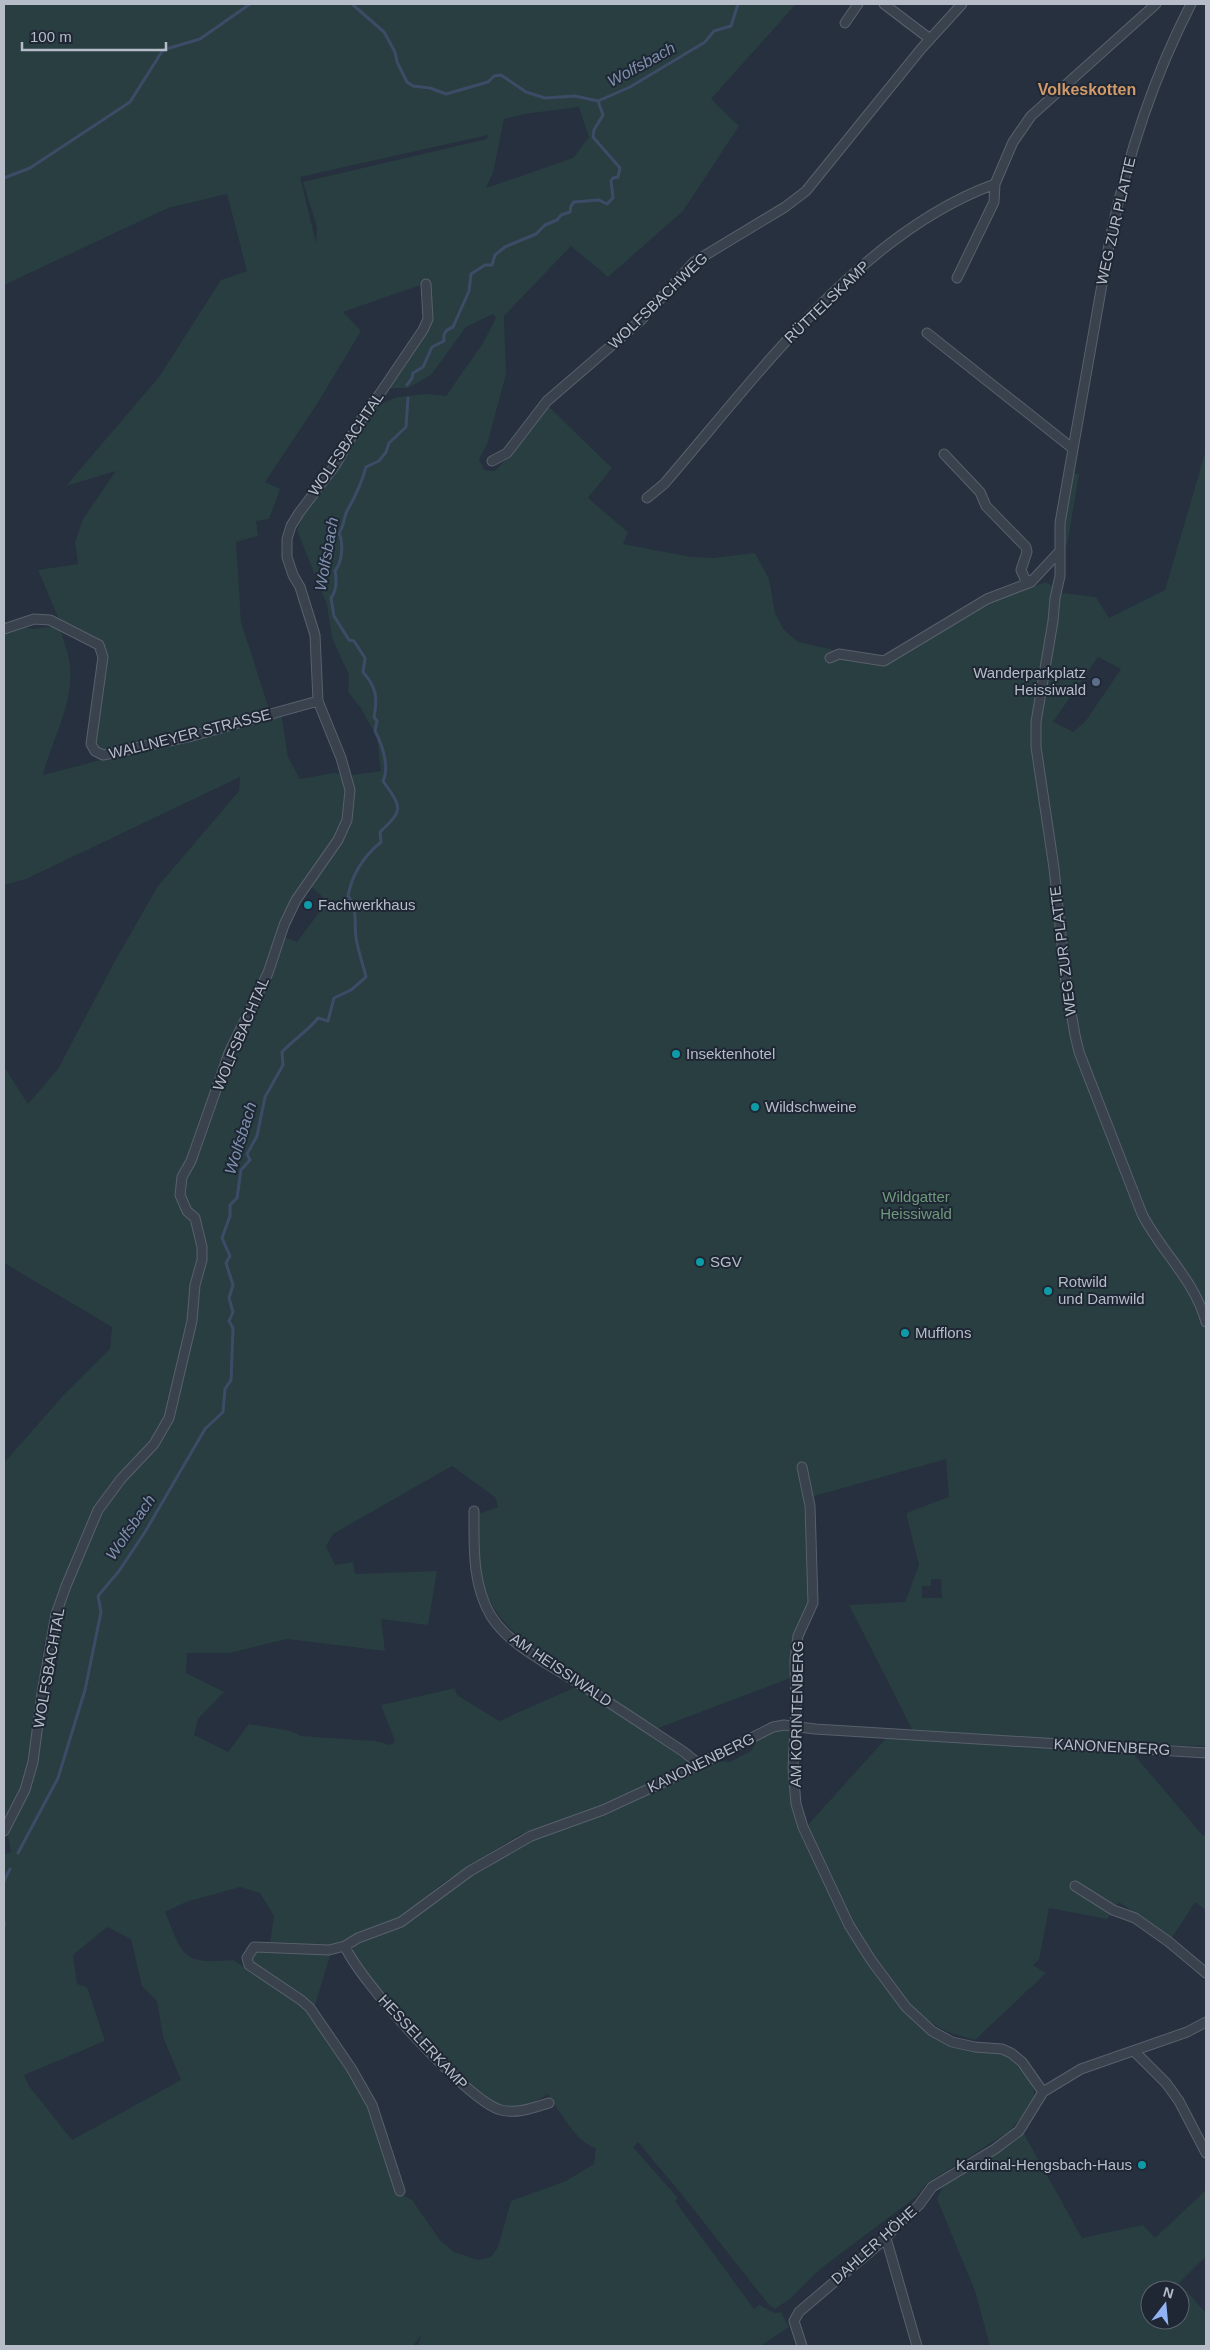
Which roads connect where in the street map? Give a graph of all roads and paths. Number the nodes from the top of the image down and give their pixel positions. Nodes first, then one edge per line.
1 (858, 4) edge
2 (884, 4) edge
3 (962, 4) edge
4 (1156, 4) edge
5 (1191, 4) edge
6 (844, 23) dead end
7 (930, 39) junction
8 (995, 184) junction
9 (957, 278) dead end
10 (426, 284) dead end
11 (928, 333) dead end
12 (1072, 448) junction
13 (944, 454) dead end
14 (492, 461) dead end
15 (647, 498) dead end
16 (1059, 552) junction
17 (1031, 582) junction
18 (4, 629) edge
19 (830, 658) dead end
20 (318, 702) junction
21 (1206, 1322) edge
22 (802, 1466) dead end
23 (474, 1511) dead end
24 (795, 1726) junction
25 (1206, 1752) edge
26 (699, 1764) junction
27 (4, 1830) edge
28 (1075, 1886) dead end
29 (345, 1946) junction
30 (1206, 1973) edge
31 (1206, 2022) edge
32 (1134, 2051) junction
33 (1043, 2092) junction
34 (549, 2103) dead end
35 (1206, 2153) edge
36 (400, 2191) dead end
37 (886, 2238) junction
38 (802, 2346) edge
39 (917, 2346) edge

1 - 6 street
2 - 7 street
3 - 7 street, WOLFSBACHWEG
4 - 8 street
5 - 12 street, WEG ZUR PLATTE
7 - 14 street, WOLFSBACHWEG
8 - 9 street
8 - 15 street, RÜTTELSKAMP
10 - 20 street, WOLFSBACHTAL
11 - 12 street
12 - 16 street, WEG ZUR PLATTE
13 - 17 street
16 - 17 street
16 - 21 street, WEG ZUR PLATTE
17 - 19 street
18 - 20 street, WALLNEYER STRASSE
20 - 27 street, WOLFSBACHTAL
22 - 24 street, AM KORINTENBERG
23 - 26 street, AM HEISSIWALD
24 - 25 street, KANONENBERG
24 - 26 street, KANONENBERG
24 - 33 street, AM KORINTENBERG
26 - 29 street, KANONENBERG
28 - 30 street
29 - 34 street, HESSELERKAMP
29 - 36 street, KANONENBERG
31 - 32 street, DAHLER HÖHE
32 - 33 street, DAHLER HÖHE
32 - 35 street
33 - 37 street, DAHLER HÖHE
37 - 38 street, DAHLER HÖHE
37 - 39 street

